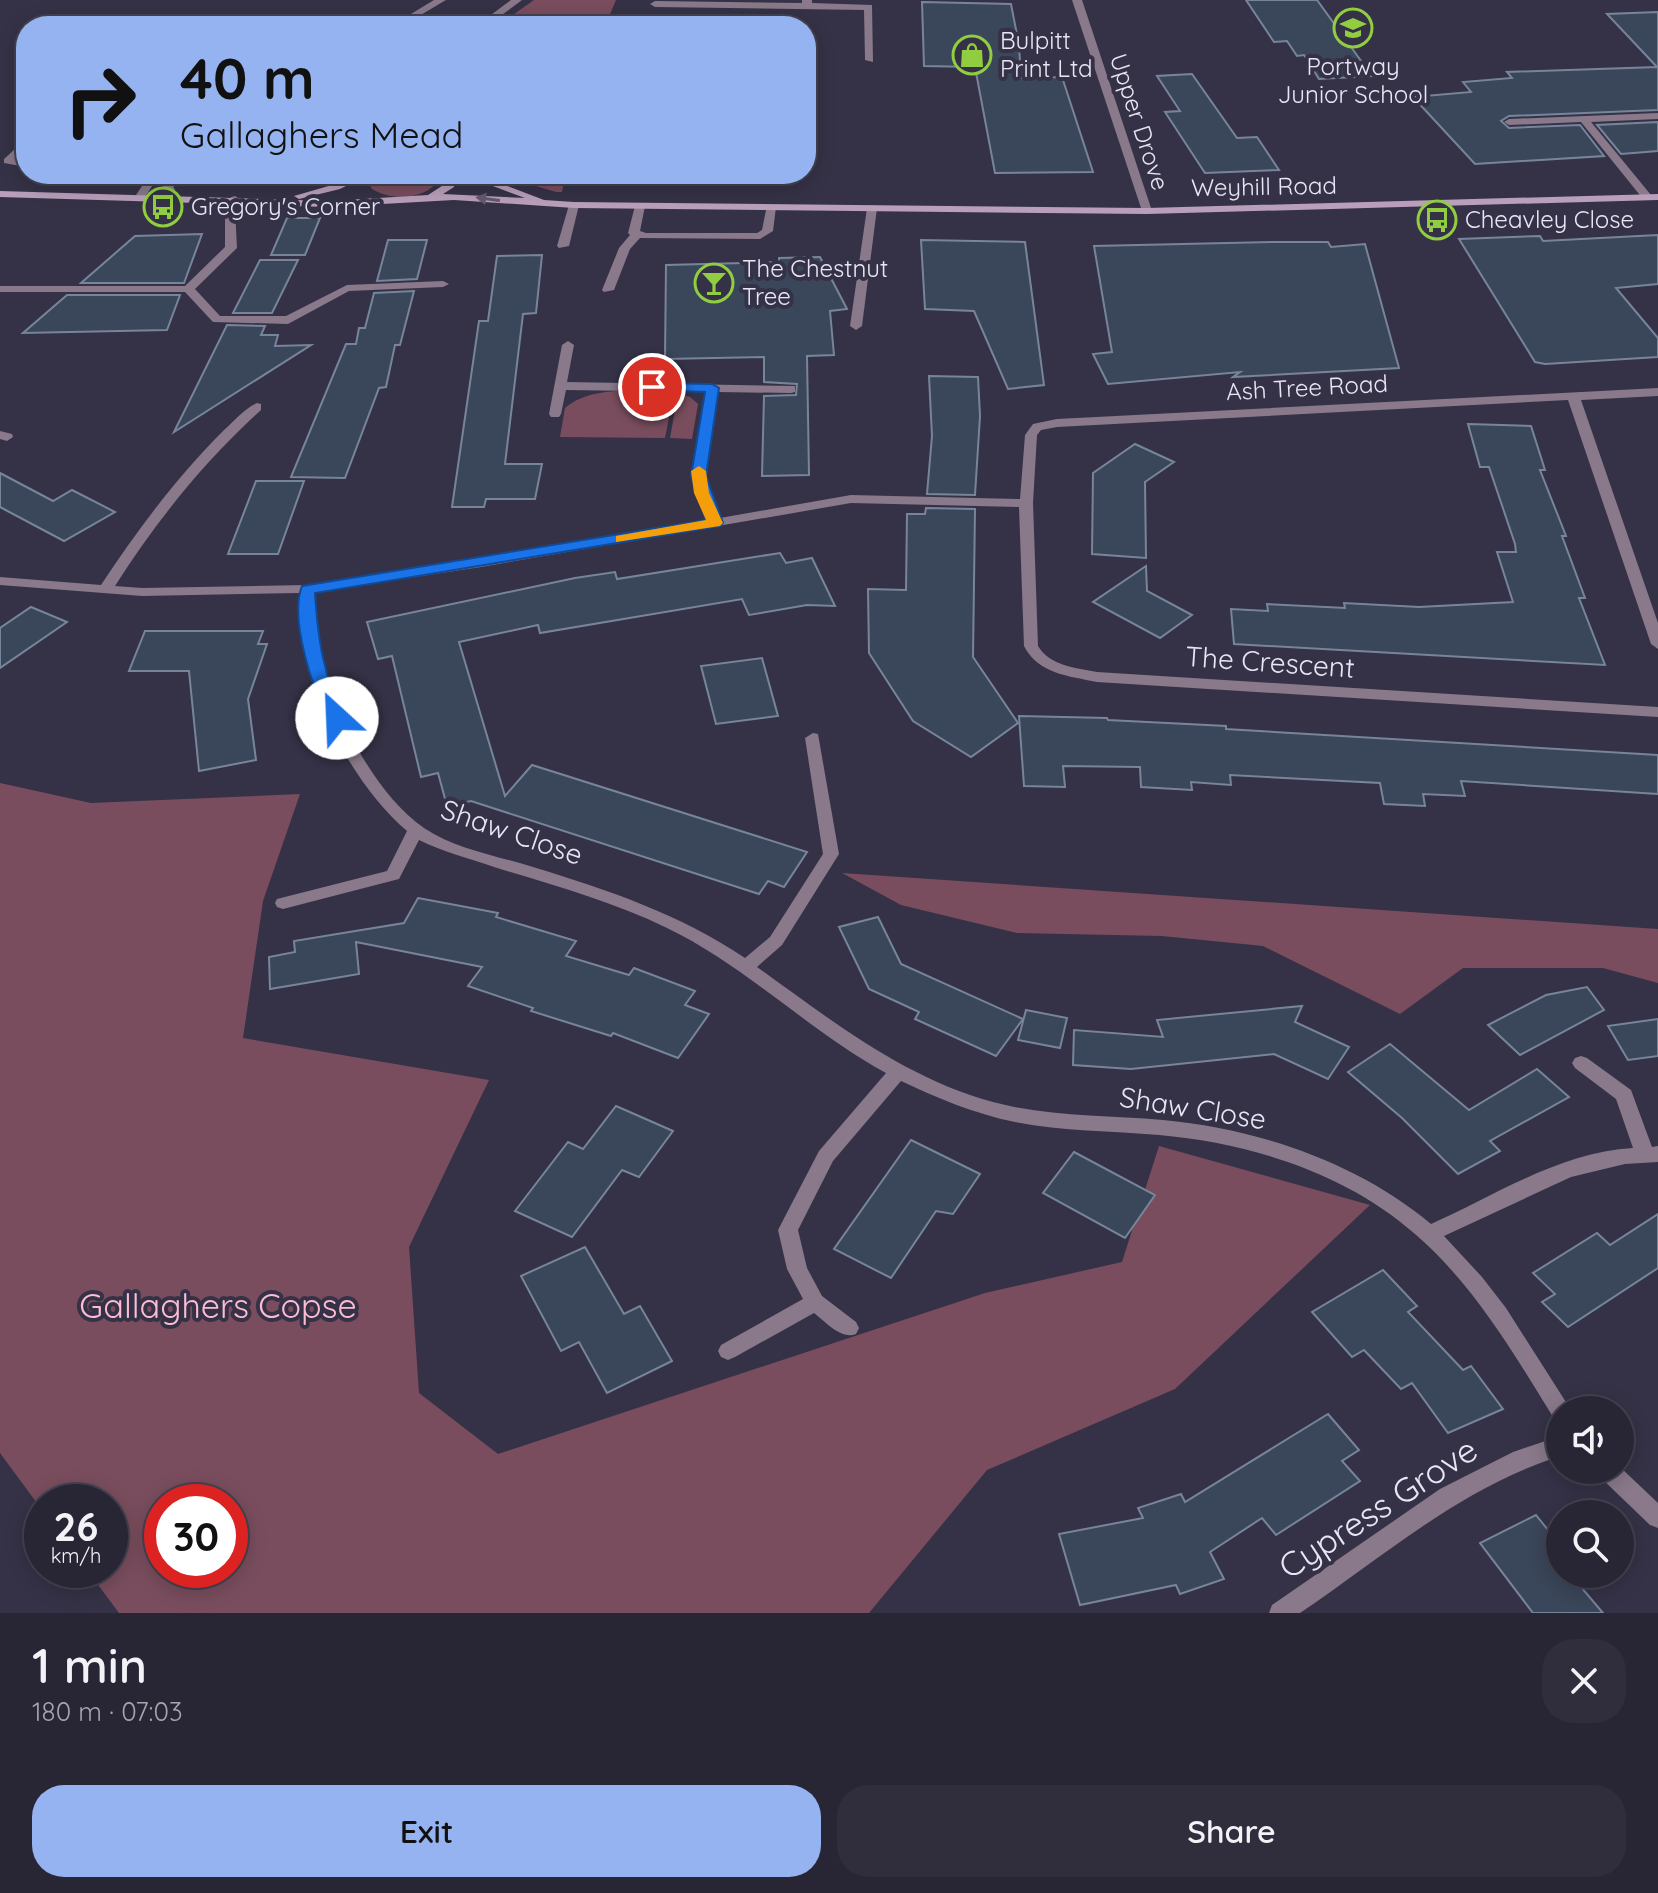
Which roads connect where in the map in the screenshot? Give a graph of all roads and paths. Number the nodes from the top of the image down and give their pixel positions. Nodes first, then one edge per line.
1 (441, 0) edge
2 (517, 0) edge
3 (1077, 0) edge
4 (807, 3) edge
5 (655, 4) dead end
6 (869, 4) edge
7 (413, 16) edge
8 (495, 16) edge
9 (870, 60) dead end
10 (1658, 116) edge
11 (1584, 119) junction
12 (1509, 122) dead end
13 (150, 184) edge
14 (168, 184) edge
15 (342, 184) edge
16 (363, 184) edge
17 (448, 184) edge
18 (495, 184) edge
19 (0, 194) edge
20 (1652, 197) edge
21 (139, 198) junction
22 (173, 198) junction
23 (235, 199) junction
24 (271, 200) junction
25 (424, 200) junction
26 (381, 201) junction
27 (552, 204) junction
28 (574, 205) junction
29 (640, 206) junction
30 (771, 207) junction
31 (872, 208) junction
32 (1147, 211) junction
33 (637, 235) junction
34 (563, 246) dead end
35 (443, 284) dead end
36 (0, 289) edge
37 (188, 289) junction
38 (608, 290) dead end
39 (856, 326) dead end
40 (568, 345) dead end
41 (561, 386) junction
42 (712, 388) junction
43 (791, 389) dead end
44 (1658, 392) edge
45 (1573, 396) junction
46 (257, 407) dead end
47 (555, 414) dead end
48 (1026, 503) junction
49 (715, 523) junction
50 (0, 581) edge
51 (307, 589) junction
52 (105, 590) junction
53 (1658, 644) edge
54 (1658, 712) edge
55 (813, 738) dead end
56 (416, 830) junction
57 (283, 903) dead end
58 (745, 968) junction
59 (1581, 1063) dead end
60 (897, 1073) junction
61 (1652, 1154) edge
62 (1430, 1233) junction
63 (815, 1302) junction
64 (849, 1328) dead end
65 (728, 1351) dead end
66 (1552, 1396) edge
67 (1546, 1449) edge
68 (1623, 1484) edge
69 (1658, 1518) edge
70 (1280, 1613) edge

1 - 7 street
2 - 8 street
3 - 32 street, Upper Drove
4 - 5 street
4 - 6 street
6 - 9 street
10 - 11 street
11 - 12 street
11 - 20 street
13 - 21 street
14 - 22 street
15 - 24 main road, Weyhill Road
16 - 26 main road, Weyhill Road
17 - 25 main road
18 - 27 main road, Weyhill Road
19 - 21 main road, Weyhill Road
20 - 32 main road, Weyhill Road
21 - 22 main road, Weyhill Road
22 - 23 main road, Weyhill Road
23 - 24 main road, Weyhill Road
23 - 37 street
24 - 26 main road, Weyhill Road
25 - 26 main road, Weyhill Road
27 -> 25 main road, Weyhill Road
27 - 28 main road, Weyhill Road
28 - 29 main road, Weyhill Road
28 - 34 street
29 - 30 main road, Weyhill Road
29 - 33 street
30 - 31 main road, Weyhill Road
30 - 33 street
31 - 32 main road, Weyhill Road
31 - 39 street
33 - 38 street
35 - 37 street
36 - 37 street
40 - 41 street
41 - 42 street
41 - 47 street
42 - 43 street
42 - 49 street
44 - 45 street, Ash Tree Road
45 - 48 street, Ash Tree Road
45 - 53 street
46 - 52 street
48 - 49 street
48 - 54 street, The Crescent
49 - 51 street
50 - 52 street
51 - 52 street
51 - 56 street, Shaw Close
55 - 58 street
56 - 57 street
56 - 58 street, Shaw Close
58 - 60 street, Shaw Close
59 - 61 street
60 - 62 street, Shaw Close
60 - 63 street
61 - 62 street
62 - 66 street, Shaw Close
63 - 64 street
63 - 65 street
67 - 70 street, Cypress Grove
68 - 69 street

